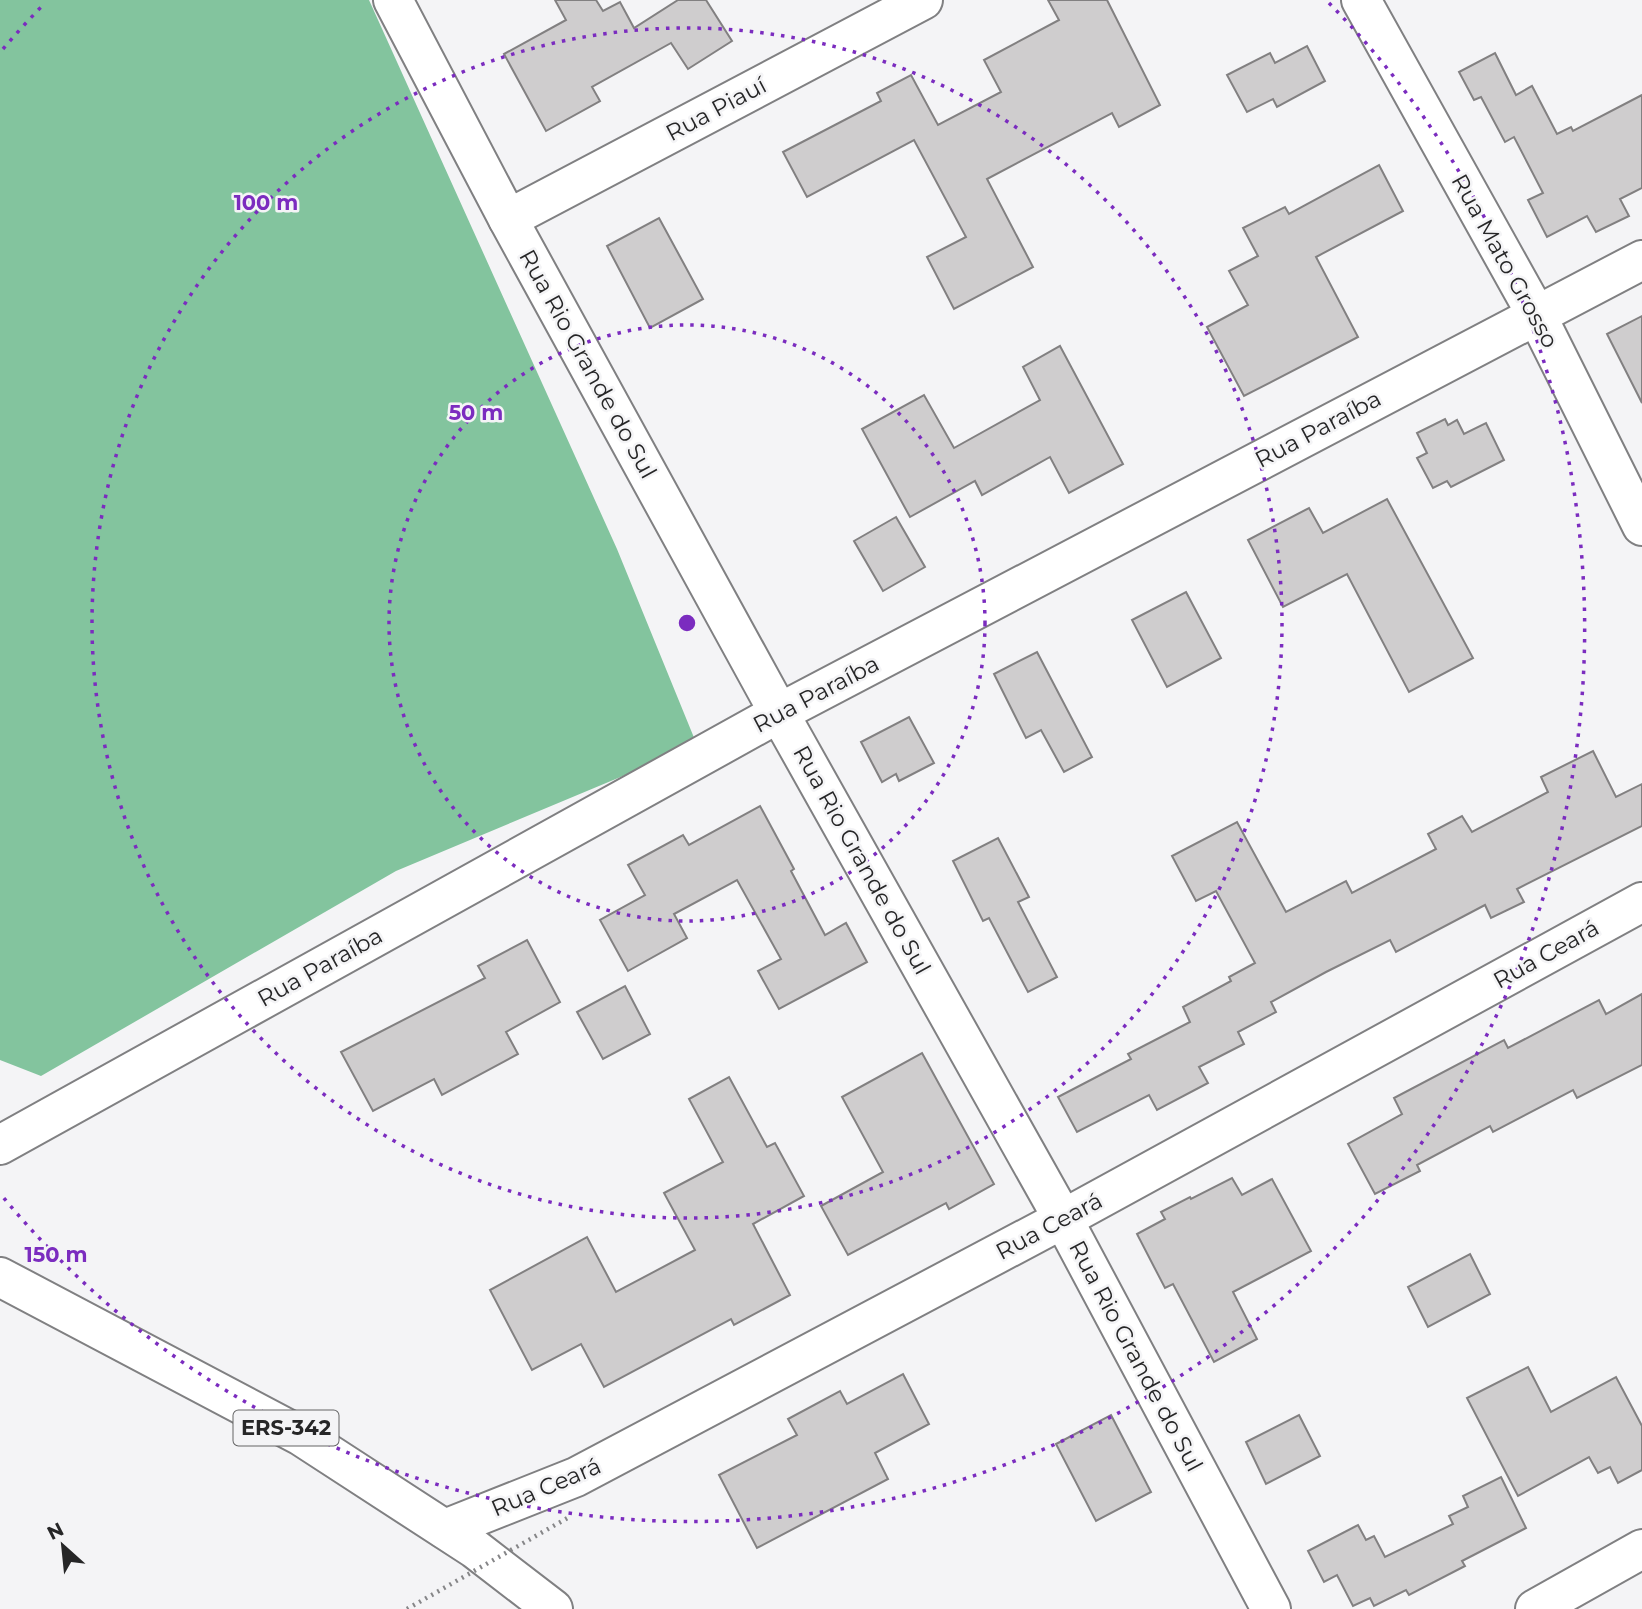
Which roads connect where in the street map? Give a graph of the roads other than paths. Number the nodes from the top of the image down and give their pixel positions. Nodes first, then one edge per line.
1 (393, 0) edge
2 (923, 0) edge
3 (1361, 0) edge
4 (508, 219) junction
5 (1642, 260) edge
6 (1536, 314) junction
7 (1642, 526) edge
8 (779, 713) junction
9 (1642, 902) edge
10 (0, 1144) edge
11 (1063, 1219) junction
12 (0, 1277) edge
13 (445, 1529) junction
14 (1642, 1549) edge
15 (552, 1609) edge
16 (1271, 1609) edge
17 (1535, 1609) edge

1 - 4 street, Rua Rio Grande do Sul
2 - 4 street, Rua Piauí
3 - 6 street, Rua Mato Grosso
4 - 8 street, Rua Rio Grande do Sul
5 - 6 street, Rua Paraíba
6 - 7 street, Rua Mato Grosso
6 - 8 street, Rua Paraíba
8 - 10 street, Rua Paraíba
8 - 11 street, Rua Rio Grande do Sul
9 - 11 street, Rua Ceará
11 - 13 street, Rua Ceará
11 - 16 street, Rua Rio Grande do Sul
12 - 13 street, ERS-342
13 - 15 street, ERS-342
14 - 17 street

